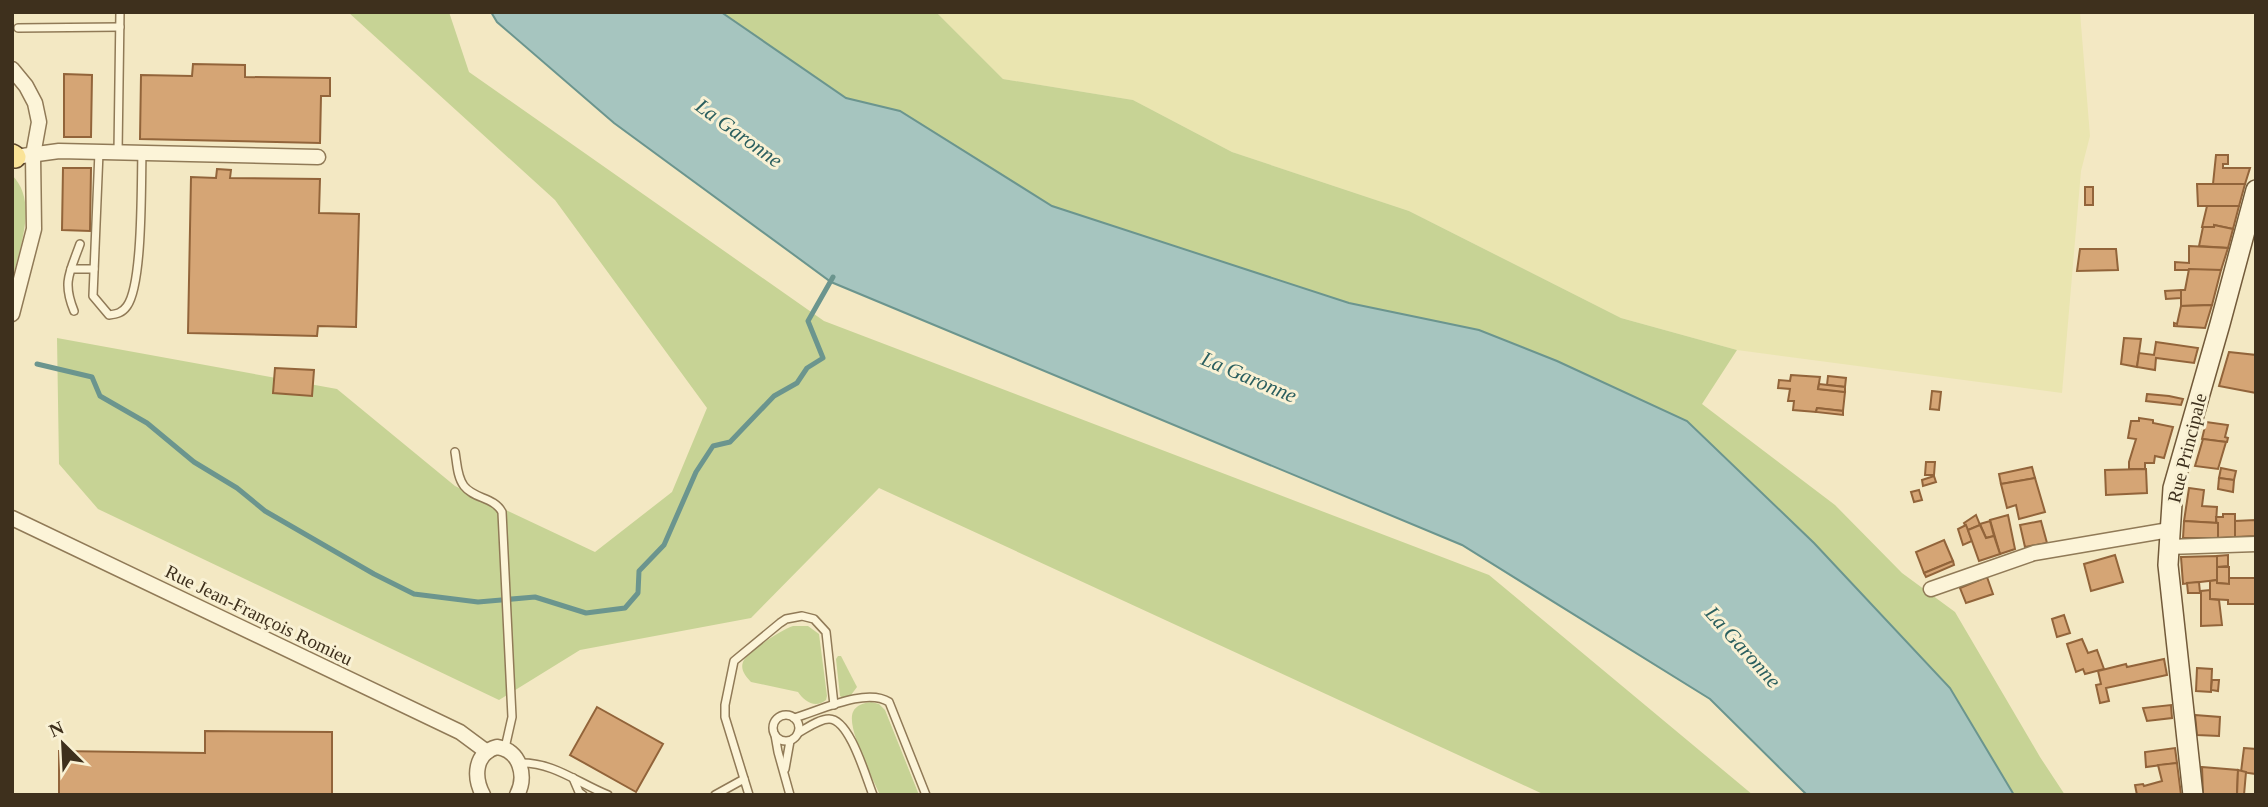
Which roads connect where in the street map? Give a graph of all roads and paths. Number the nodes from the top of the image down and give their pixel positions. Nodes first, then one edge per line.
1 (120, 12) edge
2 (120, 27) junction
3 (19, 29) dead end
4 (12, 69) edge
5 (99, 152) junction
6 (118, 152) junction
7 (142, 153) junction
8 (18, 156) edge
9 (318, 157) dead end
10 (2256, 190) edge
11 (80, 244) dead end
12 (94, 269) junction
13 (71, 270) junction
14 (74, 311) dead end
15 (12, 314) edge
16 (455, 452) dead end
17 (12, 518) edge
18 (2168, 538) junction
19 (2256, 544) edge
20 (1931, 589) dead end
21 (834, 705) junction
22 (794, 718) junction
23 (799, 733) junction
24 (775, 734) junction
25 (790, 741) junction
26 (505, 748) junction
27 (486, 752) junction
28 (520, 763) junction
29 (784, 773) junction
30 (573, 778) junction
31 (744, 779) junction
32 (483, 795) edge
33 (517, 795) edge
34 (583, 795) edge
35 (608, 795) edge
36 (715, 795) edge
37 (749, 795) edge
38 (790, 795) edge
39 (873, 795) edge
40 (926, 795) edge
41 (2193, 795) edge

1 - 2 lane
2 - 3 lane
2 - 6 lane
4 - 8 street
5 - 6 street
5 - 8 street
5 - 12 lane
6 - 7 street
7 - 9 street
7 - 12 lane
8 - 15 street
10 - 18 street, Rue Principale
11 - 13 lane
12 - 13 lane
13 - 14 lane
16 - 26 lane
17 - 27 street, Rue Jean-François Romieu
18 - 19 street
18 - 20 street
18 - 41 street, Rue Principale
21 - 22 lane
21 - 31 lane
21 - 40 lane
22 - 23 lane
22 - 24 lane
23 - 25 lane
23 - 39 lane
24 - 25 lane
24 - 29 lane
25 - 29 lane
26 - 27 street
26 - 28 street
27 - 32 street
28 - 30 lane
28 - 33 street
29 - 38 lane
30 - 34 lane
30 - 35 lane
31 - 36 lane
31 - 37 lane

